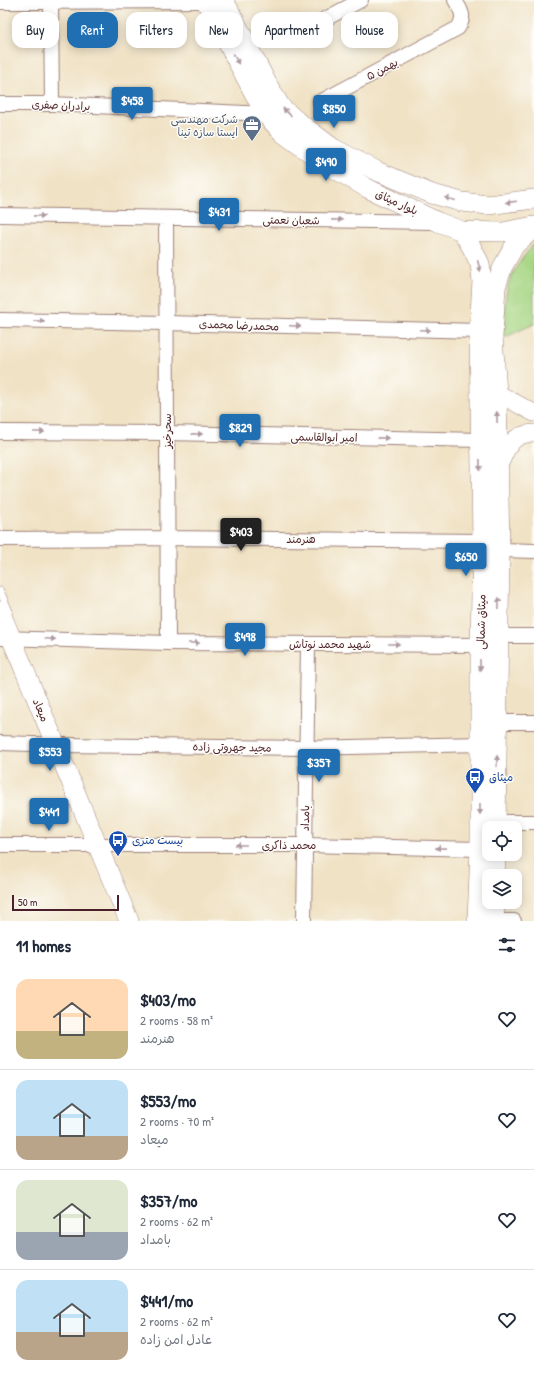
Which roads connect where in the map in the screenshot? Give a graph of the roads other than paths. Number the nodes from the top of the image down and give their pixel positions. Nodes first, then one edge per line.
1 (212, 0) edge
2 (361, 0) edge
3 (454, 0) edge
4 (0, 2) edge
5 (51, 2) junction
6 (333, 15) edge
7 (320, 102) dead end
8 (0, 104) edge
9 (52, 104) junction
10 (266, 114) junction
11 (534, 199) edge
12 (0, 215) edge
13 (166, 218) junction
14 (438, 222) junction
15 (534, 227) edge
16 (462, 231) junction
17 (0, 320) edge
18 (166, 323) junction
19 (478, 331) junction
20 (488, 393) junction
21 (534, 413) edge
22 (0, 432) edge
23 (167, 433) junction
24 (534, 433) edge
25 (480, 440) junction
26 (498, 468) junction
27 (167, 538) junction
28 (0, 539) edge
29 (482, 541) junction
30 (500, 550) junction
31 (534, 551) edge
32 (0, 591) edge
33 (6, 614) edge
34 (499, 636) junction
35 (534, 636) edge
36 (15, 638) edge
37 (168, 643) junction
38 (308, 644) junction
39 (480, 645) junction
40 (498, 722) junction
41 (534, 722) edge
42 (0, 743) edge
43 (60, 743) junction
44 (481, 744) junction
45 (307, 748) junction
46 (486, 821) edge
47 (497, 821) edge
48 (534, 822) edge
49 (522, 823) edge
50 (0, 845) edge
51 (100, 845) junction
52 (305, 845) junction
53 (482, 851) edge
54 (486, 861) edge
55 (495, 909) edge
56 (129, 921) edge
57 (134, 921) edge
58 (304, 921) edge
59 (477, 921) edge
60 (494, 921) edge
61 (514, 921) edge

1 - 5 street
1 -> 10 main road, بلوار میثاق
11 -> 1 main road, بلوار میثاق
2 - 6 street
3 - 7 street, بهمن ۵
4 - 5 street
5 - 9 street
8 - 9 street, برادران صفری
9 - 10 street, برادران صفری
10 - 14 main road, بلوار میثاق
12 -> 13 street, شعبان نعمتی
13 -> 14 street, شعبان نعمتی
13 - 18 street, سحرخیز
14 - 16 main road, بلوار میثاق
15 - 16 main road, بلوار میثاق
15 - 20 main road, میثاق شمالی
16 -> 19 main road, میثاق شمالی
17 -> 18 street, محمدرضا محمدی
18 -> 19 street, محمدرضا محمدی
18 - 23 street, سحرخیز
19 - 20 main road, میثاق شمالی
20 - 21 street
20 - 25 main road, میثاق شمالی
26 -> 20 main road, میثاق شمالی
22 -> 23 street, امیر ابوالقاسمی
23 -> 25 street, امیر ابوالقاسمی
23 - 27 street, سحرخیز
24 - 26 street
25 -> 29 main road, میثاق شمالی
26 - 30 main road, میثاق شمالی
27 - 28 street, هنرمند
27 - 29 street, هنرمند
27 - 37 street, سحرخیز
29 - 39 main road, میثاق شمالی
30 - 31 street
34 -> 30 main road, میثاق شمالی
32 - 33 lane
33 - 36 main road, میعاد
34 - 35 street
34 - 40 main road, میثاق شمالی
36 -> 37 street, شهید محمد نوتاش
36 - 43 main road, میعاد
37 -> 38 street, شهید محمد نوتاش
38 -> 39 street, شهید محمد نوتاش
38 - 45 street, بامداد
39 -> 44 main road, میثاق شمالی
40 - 41 street
47 -> 40 main road, میثاق شمالی
42 - 43 street, مجید جهروتی زاده
43 - 45 street, مجید جهروتی زاده
43 - 51 main road, میعاد
44 - 45 street, مجید جهروتی زاده
44 -> 46 main road, میثاق شمالی
45 - 52 street, بامداد
48 - 49 street
50 - 51 street, محمد ذاکری
52 -> 51 street, محمد ذاکری
51 - 56 main road, میعاد
51 - 57 lane
53 -> 52 street, محمد ذاکری
52 - 58 street, بامداد
54 - 59 main road, میثاق شمالی
55 - 60 main road
60 - 61 street

